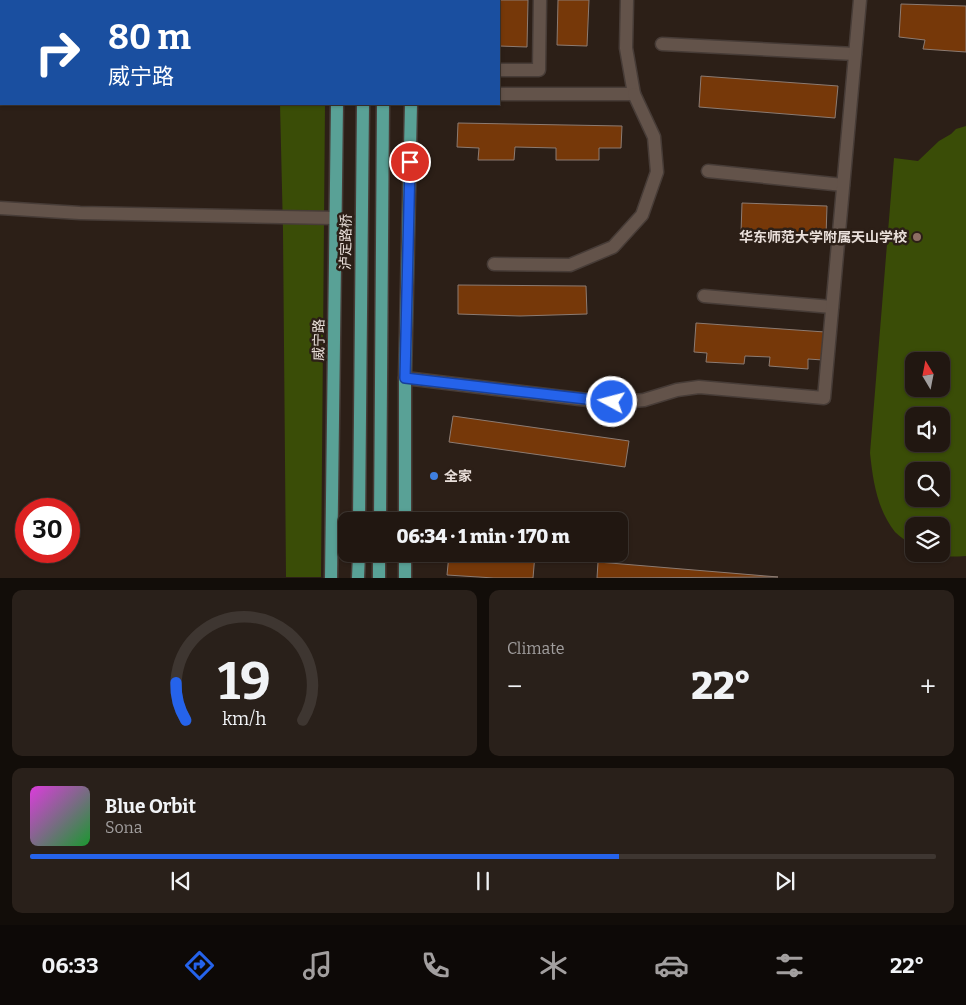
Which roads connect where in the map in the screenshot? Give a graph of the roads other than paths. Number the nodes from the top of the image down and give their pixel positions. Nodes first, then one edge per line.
1 (540, 0) edge
2 (627, 0) edge
3 (860, 0) edge
4 (662, 44) dead end
5 (855, 54) junction
6 (500, 70) edge
7 (500, 94) edge
8 (634, 94) junction
9 (337, 105) edge
10 (363, 105) edge
11 (383, 105) edge
12 (411, 105) edge
13 (708, 171) dead end
14 (843, 185) junction
15 (0, 208) edge
16 (335, 218) junction
17 (494, 264) dead end
18 (704, 296) dead end
19 (832, 307) junction
20 (405, 378) junction
21 (359, 512) edge
22 (380, 512) edge
23 (405, 512) edge
24 (358, 562) edge
25 (380, 562) edge
26 (405, 562) edge
27 (331, 578) edge
28 (358, 578) edge
29 (380, 578) edge
30 (405, 578) edge

1 - 6 street
2 - 8 street
3 - 5 street
4 - 5 street
5 - 14 street
7 - 8 street
8 - 17 street
9 - 16 main road, 威宁路
10 - 21 main road, 泸定路桥
11 - 22 main road
12 - 20 main road
13 - 14 street
14 - 19 street
15 - 16 street
16 - 27 main road, 威宁路
18 - 19 street
19 - 20 street
20 - 23 main road
24 - 28 main road
25 - 29 main road
26 - 30 main road

